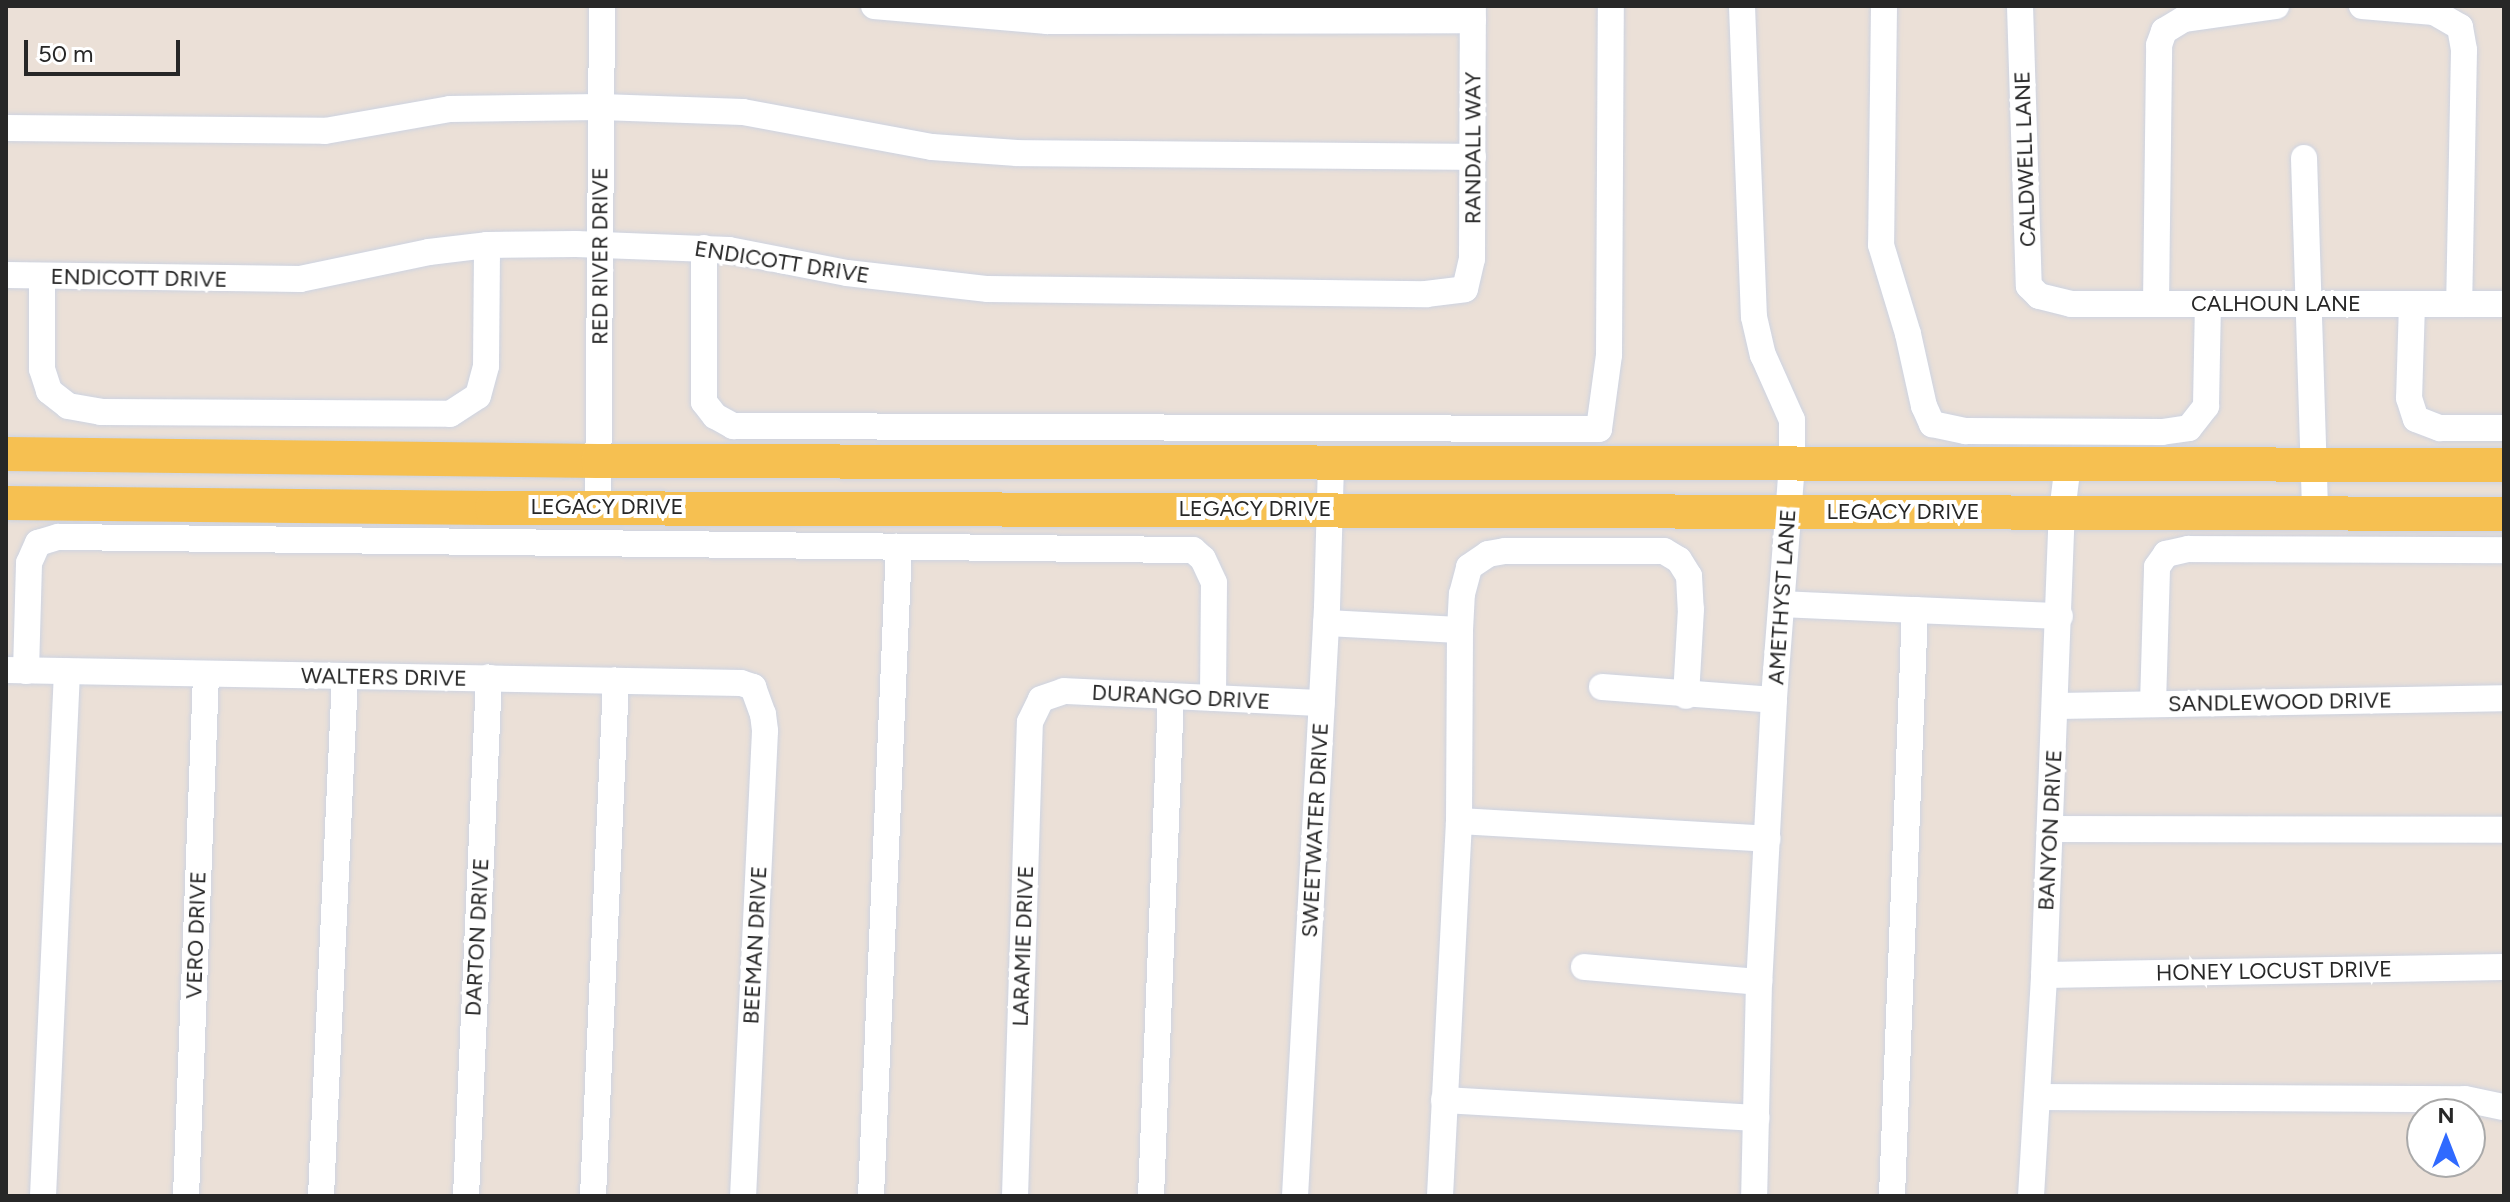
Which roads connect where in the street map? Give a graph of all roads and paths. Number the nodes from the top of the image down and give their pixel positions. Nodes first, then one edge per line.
1 (602, 6) edge
2 (874, 6) edge
3 (1611, 6) edge
4 (1742, 6) edge
5 (1884, 6) edge
6 (2020, 6) edge
7 (2276, 6) edge
8 (2362, 6) edge
9 (1473, 13) edge
10 (601, 107) junction
11 (6, 128) edge
12 (1473, 157) junction
13 (2304, 158) dead end
14 (487, 245) junction
15 (599, 245) junction
16 (704, 248) junction
17 (6, 275) edge
18 (42, 277) junction
19 (1465, 289) joint
20 (2049, 301) joint
21 (2156, 304) junction
22 (2208, 304) junction
23 (2308, 304) junction
24 (2412, 304) junction
25 (2459, 304) junction
26 (2504, 304) edge
27 (2504, 428) edge
28 (6, 454) edge
29 (598, 461) junction
30 (1331, 464) junction
31 (1792, 464) junction
32 (2068, 464) junction
33 (2314, 465) junction
34 (2504, 465) edge
35 (6, 503) edge
36 (598, 507) junction
37 (1329, 510) junction
38 (1786, 511) junction
39 (2062, 512) junction
40 (2315, 513) junction
41 (2504, 514) edge
42 (899, 547) junction
43 (2504, 550) edge
44 (1782, 604) junction
45 (1915, 610) junction
46 (2060, 616) junction
47 (1326, 623) junction
48 (1460, 630) junction
49 (16, 670) edge
50 (67, 672) junction
51 (206, 675) junction
52 (345, 677) junction
53 (489, 678) junction
54 (616, 681) junction
55 (1602, 687) dead end
56 (758, 695) joint
57 (1171, 696) junction
58 (1686, 696) junction
59 (1213, 698) junction
60 (2504, 698) edge
61 (1041, 699) joint
62 (1774, 700) junction
63 (1322, 703) junction
64 (2153, 704) junction
65 (2056, 706) junction
66 (1459, 821) junction
67 (2050, 829) junction
68 (2504, 830) edge
69 (1767, 839) junction
70 (1584, 967) dead end
71 (2504, 967) edge
72 (2044, 975) junction
73 (1759, 982) junction
74 (2037, 1097) junction
75 (1444, 1100) junction
76 (2504, 1107) edge
77 (1756, 1118) junction
78 (43, 1196) edge
79 (186, 1196) edge
80 (321, 1196) edge
81 (466, 1196) edge
82 (593, 1196) edge
83 (743, 1196) edge
84 (871, 1196) edge
85 (1015, 1196) edge
86 (1151, 1196) edge
87 (1295, 1196) edge
88 (1440, 1196) edge
89 (1754, 1196) edge
90 (1892, 1196) edge
91 (2031, 1196) edge

1 - 10 street, RED RIVER DRIVE
2 - 9 street
3 - 16 street
4 - 31 street, AMETHYST LANE
5 - 22 street
6 - 20 street, CALDWELL LANE
7 - 21 street
8 - 25 street
9 - 12 street, RANDALL WAY
10 - 11 street
10 - 12 street
10 - 15 street, RED RIVER DRIVE
12 - 19 street, RANDALL WAY
13 - 23 street
14 - 15 street, ENDICOTT DRIVE
14 - 18 street, ENDICOTT DRIVE
14 - 18 street
15 - 16 street, ENDICOTT DRIVE
15 - 29 street, RED RIVER DRIVE
16 - 19 street, ENDICOTT DRIVE
17 - 18 street, ENDICOTT DRIVE
20 - 21 street, CALHOUN LANE
21 - 22 street, CALHOUN LANE
22 - 23 street, CALHOUN LANE
23 - 24 street, CALHOUN LANE
23 - 33 street
24 - 25 street, CALHOUN LANE
24 - 27 street
25 - 26 street, CALHOUN LANE
28 - 29 main road, LEGACY DRIVE
29 - 30 main road, LEGACY DRIVE
29 - 36 street, RED RIVER DRIVE
30 - 31 main road, LEGACY DRIVE
30 - 37 street, SWEETWATER DRIVE
31 - 32 main road, LEGACY DRIVE
31 - 38 street, AMETHYST LANE
32 - 33 main road, LEGACY DRIVE
32 - 39 street, BANYON DRIVE
33 - 34 main road, LEGACY DRIVE
33 - 40 street
35 - 36 main road, LEGACY DRIVE
36 - 37 main road, LEGACY DRIVE
37 - 38 main road, LEGACY DRIVE
37 - 47 street, SWEETWATER DRIVE
38 - 39 main road, LEGACY DRIVE
38 - 44 street, AMETHYST LANE
39 - 40 main road, LEGACY DRIVE
39 - 46 street, BANYON DRIVE
40 - 41 main road, LEGACY DRIVE
42 - 49 street
42 - 59 street
42 - 84 street
43 - 64 street
44 - 45 street
44 - 62 street, AMETHYST LANE
45 - 46 street
45 - 90 street
46 - 65 street, BANYON DRIVE
47 - 48 street
47 - 63 street, SWEETWATER DRIVE
48 - 58 street
48 - 66 street
49 - 50 street, WALTERS DRIVE
50 - 51 street, WALTERS DRIVE
50 - 78 street
51 - 52 street, WALTERS DRIVE
51 - 79 street, VERO DRIVE
52 - 53 street, WALTERS DRIVE
52 - 80 street
53 - 54 street, WALTERS DRIVE
53 - 81 street, DARTON DRIVE
54 - 56 street, WALTERS DRIVE
54 - 82 street
55 - 58 street
56 - 83 street, BEEMAN DRIVE
57 - 59 street, DURANGO DRIVE
57 - 61 street, DURANGO DRIVE
57 - 86 street
58 - 62 street
59 - 63 street, DURANGO DRIVE
60 - 64 street, SANDLEWOOD DRIVE
61 - 85 street, LARAMIE DRIVE
62 - 69 street, AMETHYST LANE
63 - 87 street, SWEETWATER DRIVE
64 - 65 street, SANDLEWOOD DRIVE
65 - 67 street, BANYON DRIVE
66 - 69 street
66 - 75 street
67 - 68 street
67 - 72 street, BANYON DRIVE
69 - 73 street, AMETHYST LANE
70 - 73 street
71 - 72 street, HONEY LOCUST DRIVE
72 - 74 street, BANYON DRIVE
73 - 77 street, AMETHYST LANE
74 - 76 street
74 - 91 street, BANYON DRIVE
75 - 77 street
75 - 88 street
77 - 89 street, AMETHYST LANE

